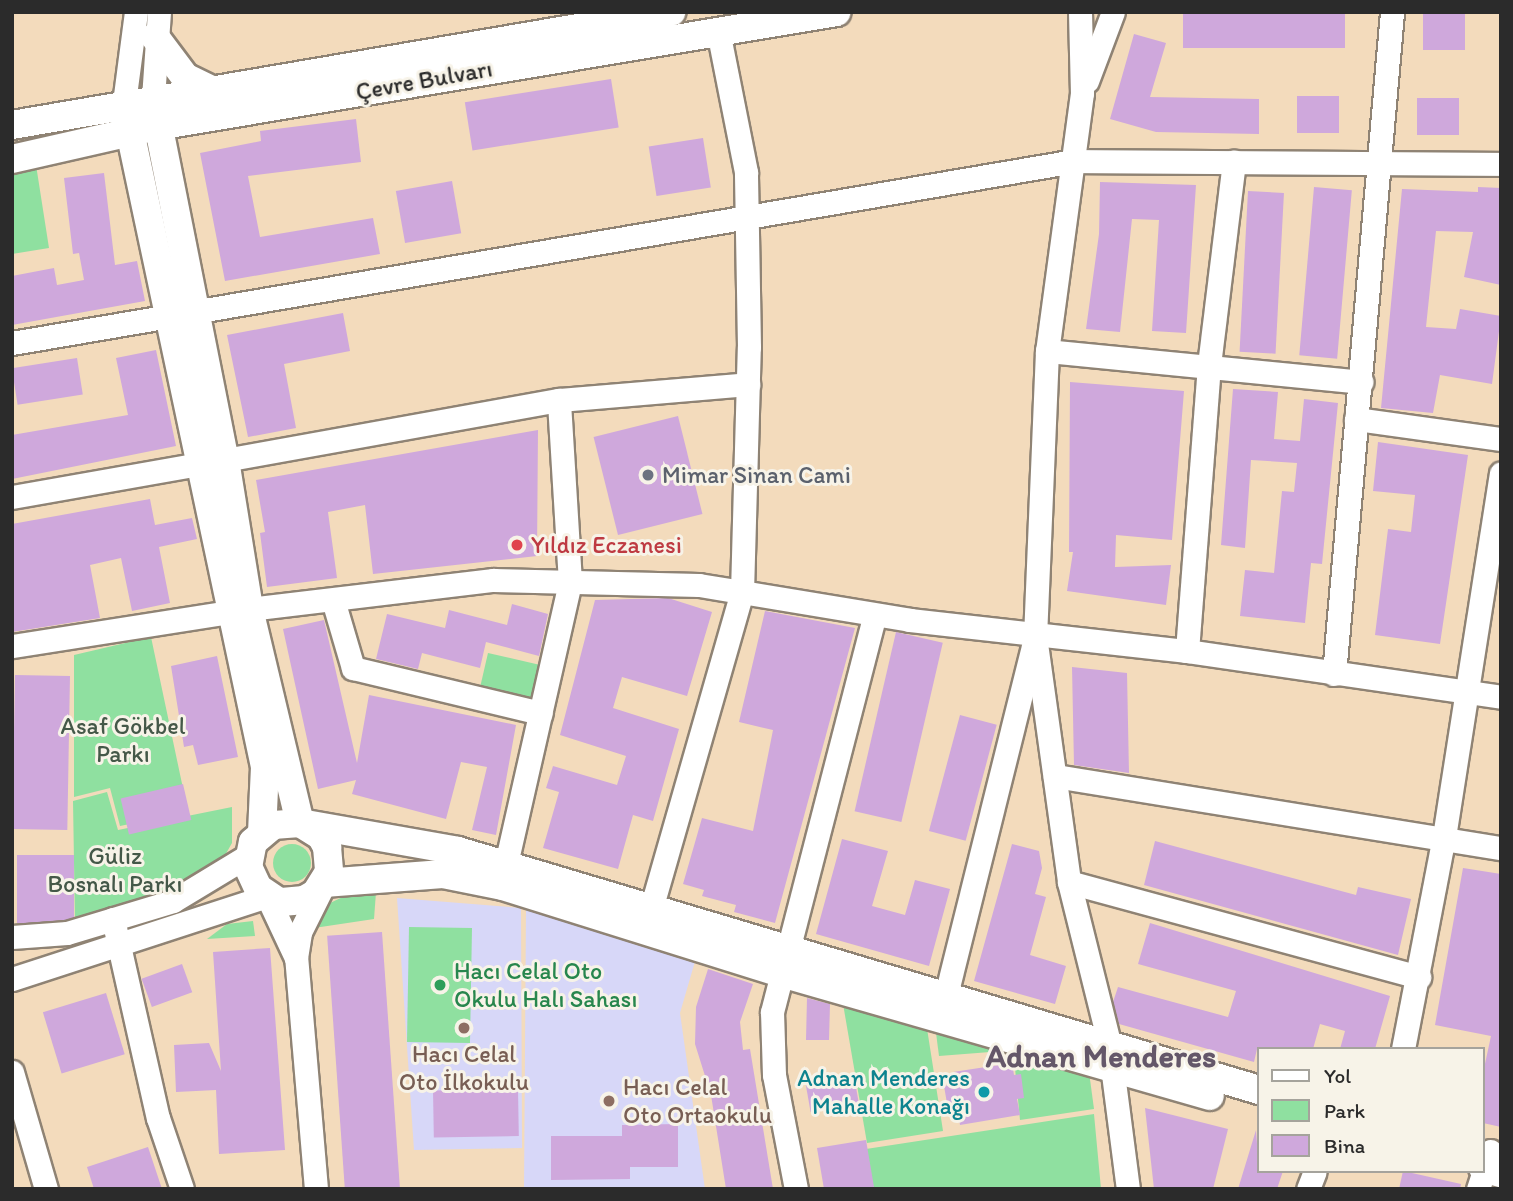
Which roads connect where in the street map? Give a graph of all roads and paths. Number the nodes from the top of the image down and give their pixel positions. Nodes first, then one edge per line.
1 (136, 12) edge
2 (671, 12) edge
3 (837, 12) edge
4 (1080, 12) edge
5 (1113, 12) edge
6 (1392, 12) edge
7 (717, 21) edge
8 (157, 25) edge
9 (210, 89) junction
10 (1082, 93) junction
11 (124, 103) junction
12 (147, 118) junction
13 (12, 125) edge
14 (12, 159) edge
15 (1074, 161) junction
16 (1234, 162) junction
17 (1376, 164) junction
18 (1501, 164) edge
19 (747, 214) junction
20 (197, 314) junction
21 (169, 317) junction
22 (12, 343) edge
23 (1047, 351) junction
24 (1209, 365) junction
25 (1361, 382) junction
26 (748, 384) junction
27 (559, 400) junction
28 (1356, 419) junction
29 (1501, 439) edge
30 (212, 462) junction
31 (1501, 473) edge
32 (12, 497) edge
33 (570, 582) junction
34 (742, 592) junction
35 (333, 600) junction
36 (240, 610) junction
37 (875, 615) junction
38 (1035, 636) junction
39 (12, 646) edge
40 (1186, 651) junction
41 (1334, 674) junction
42 (1467, 692) junction
43 (1501, 697) edge
44 (541, 713) junction
45 (1055, 776) junction
46 (300, 822) junction
47 (1444, 837) junction
48 (255, 844) junction
49 (1501, 848) edge
50 (506, 864) junction
51 (1069, 882) junction
52 (324, 883) junction
53 (267, 896) junction
54 (651, 909) junction
55 (113, 919) junction
56 (12, 937) edge
57 (121, 944) junction
58 (296, 958) junction
59 (785, 962) junction
60 (1419, 977) junction
61 (12, 979) edge
62 (946, 995) junction
63 (1402, 1047) edge
64 (1109, 1057) junction
65 (12, 1072) edge
66 (1258, 1090) edge
67 (1258, 1109) edge
68 (46, 1189) edge
69 (182, 1189) edge
70 (316, 1189) edge
71 (796, 1189) edge
72 (1128, 1189) edge

1 - 11 street
2 - 9 main road, Çevre Bulvarı
3 - 7 main road, Çevre Bulvarı
4 - 10 street
5 - 10 street
6 - 17 street
7 - 12 main road, Çevre Bulvarı
7 - 19 street
8 - 9 main road
8 - 12 street
9 - 12 main road, Çevre Bulvarı
10 - 15 street
11 - 12 main road, Çevre Bulvarı
11 - 13 main road, Çevre Bulvarı
12 - 14 main road, Çevre Bulvarı
12 - 20 main road
12 - 21 main road
15 - 16 street
15 - 19 street
15 - 23 street
16 - 17 street
16 - 24 street
17 - 18 street
17 - 25 street
19 - 20 street
19 - 26 street
20 - 21 street
20 - 30 main road
21 - 22 street
21 - 30 main road
23 - 24 street
23 - 38 street
24 - 25 street
24 - 40 street
25 - 28 street
26 - 27 street
26 - 34 street
27 - 30 street
27 - 33 street
28 - 29 street
28 - 41 street
30 - 32 street
30 - 36 main road
31 - 42 street
33 - 34 street
33 - 35 street
33 - 44 street
34 - 37 street
34 - 54 street
35 - 36 street
35 - 44 street
36 - 39 street
36 - 46 main road
36 - 48 main road
37 - 38 street
37 - 59 street
38 - 40 street
38 - 45 street
38 - 62 street
40 - 41 street
41 - 42 street
42 - 43 street
42 - 47 street
44 - 50 street
45 - 47 street
45 - 51 street
46 - 48 main road
46 - 50 main road
46 - 52 main road
47 - 49 street
47 - 60 street
48 - 53 main road
48 - 55 street
50 - 54 main road
51 - 60 street
51 - 64 street
52 - 53 main road
52 - 58 street
52 - 59 main road
53 - 57 street
53 - 58 street
54 - 59 main road
55 - 56 street
55 - 57 street
57 - 61 street
57 - 69 street
58 - 70 street
59 - 62 main road
59 - 64 main road
59 - 71 street
60 - 63 street
62 - 64 main road
64 - 66 main road
64 - 67 main road
64 - 72 street
65 - 68 street

